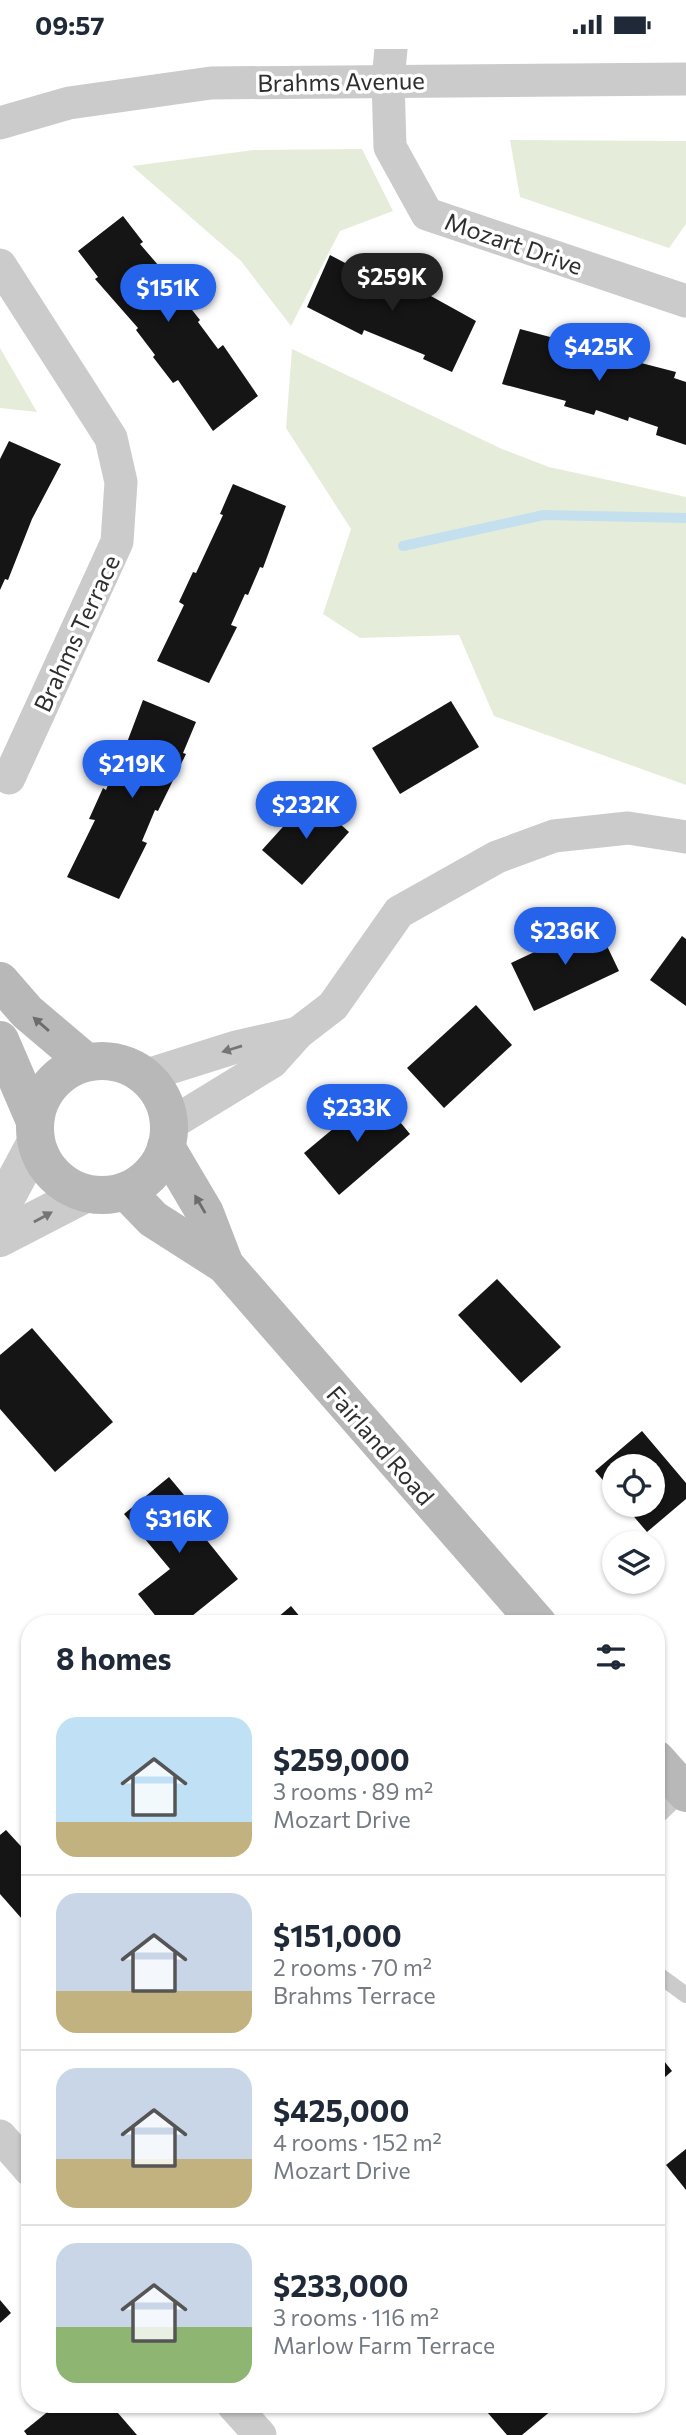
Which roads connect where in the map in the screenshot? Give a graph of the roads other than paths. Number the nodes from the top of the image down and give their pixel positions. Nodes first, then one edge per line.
1 (389, 65) edge
2 (686, 79) edge
3 (0, 123) edge
4 (0, 265) edge
5 (686, 301) edge
6 (9, 778) dead end
7 (686, 837) edge
8 (0, 981) edge
9 (298, 1033) junction
10 (0, 1040) edge
11 (86, 1062) junction
12 (144, 1076) junction
13 (35, 1131) junction
14 (168, 1136) junction
15 (126, 1191) junction
16 (85, 1194) junction
17 (0, 1209) edge
18 (0, 1238) edge
19 (225, 1265) junction
20 (530, 1615) edge
21 (665, 1769) edge
22 (685, 1792) edge
23 (665, 1810) edge
24 (665, 1980) edge
25 (686, 1995) edge
26 (0, 2136) edge
27 (21, 2160) edge
28 (240, 2413) edge
29 (260, 2435) edge

1 - 2 street, Brahms Avenue
1 - 3 street, Brahms Avenue
1 - 5 street, Mozart Drive
4 - 6 street, Brahms Terrace
7 - 9 street
11 -> 8 main road
9 -> 12 street
9 - 14 street
10 - 13 main road
11 - 12 main road
11 - 13 main road
12 - 14 main road
13 - 16 main road
13 - 17 street
14 - 15 main road
19 -> 14 main road, Fairland Road
15 - 16 main road
15 - 19 main road, Fairland Road
18 -> 16 street
19 - 20 main road, Fairland Road
21 - 22 main road
22 - 23 lane
24 - 25 lane
26 - 27 street
28 - 29 street

